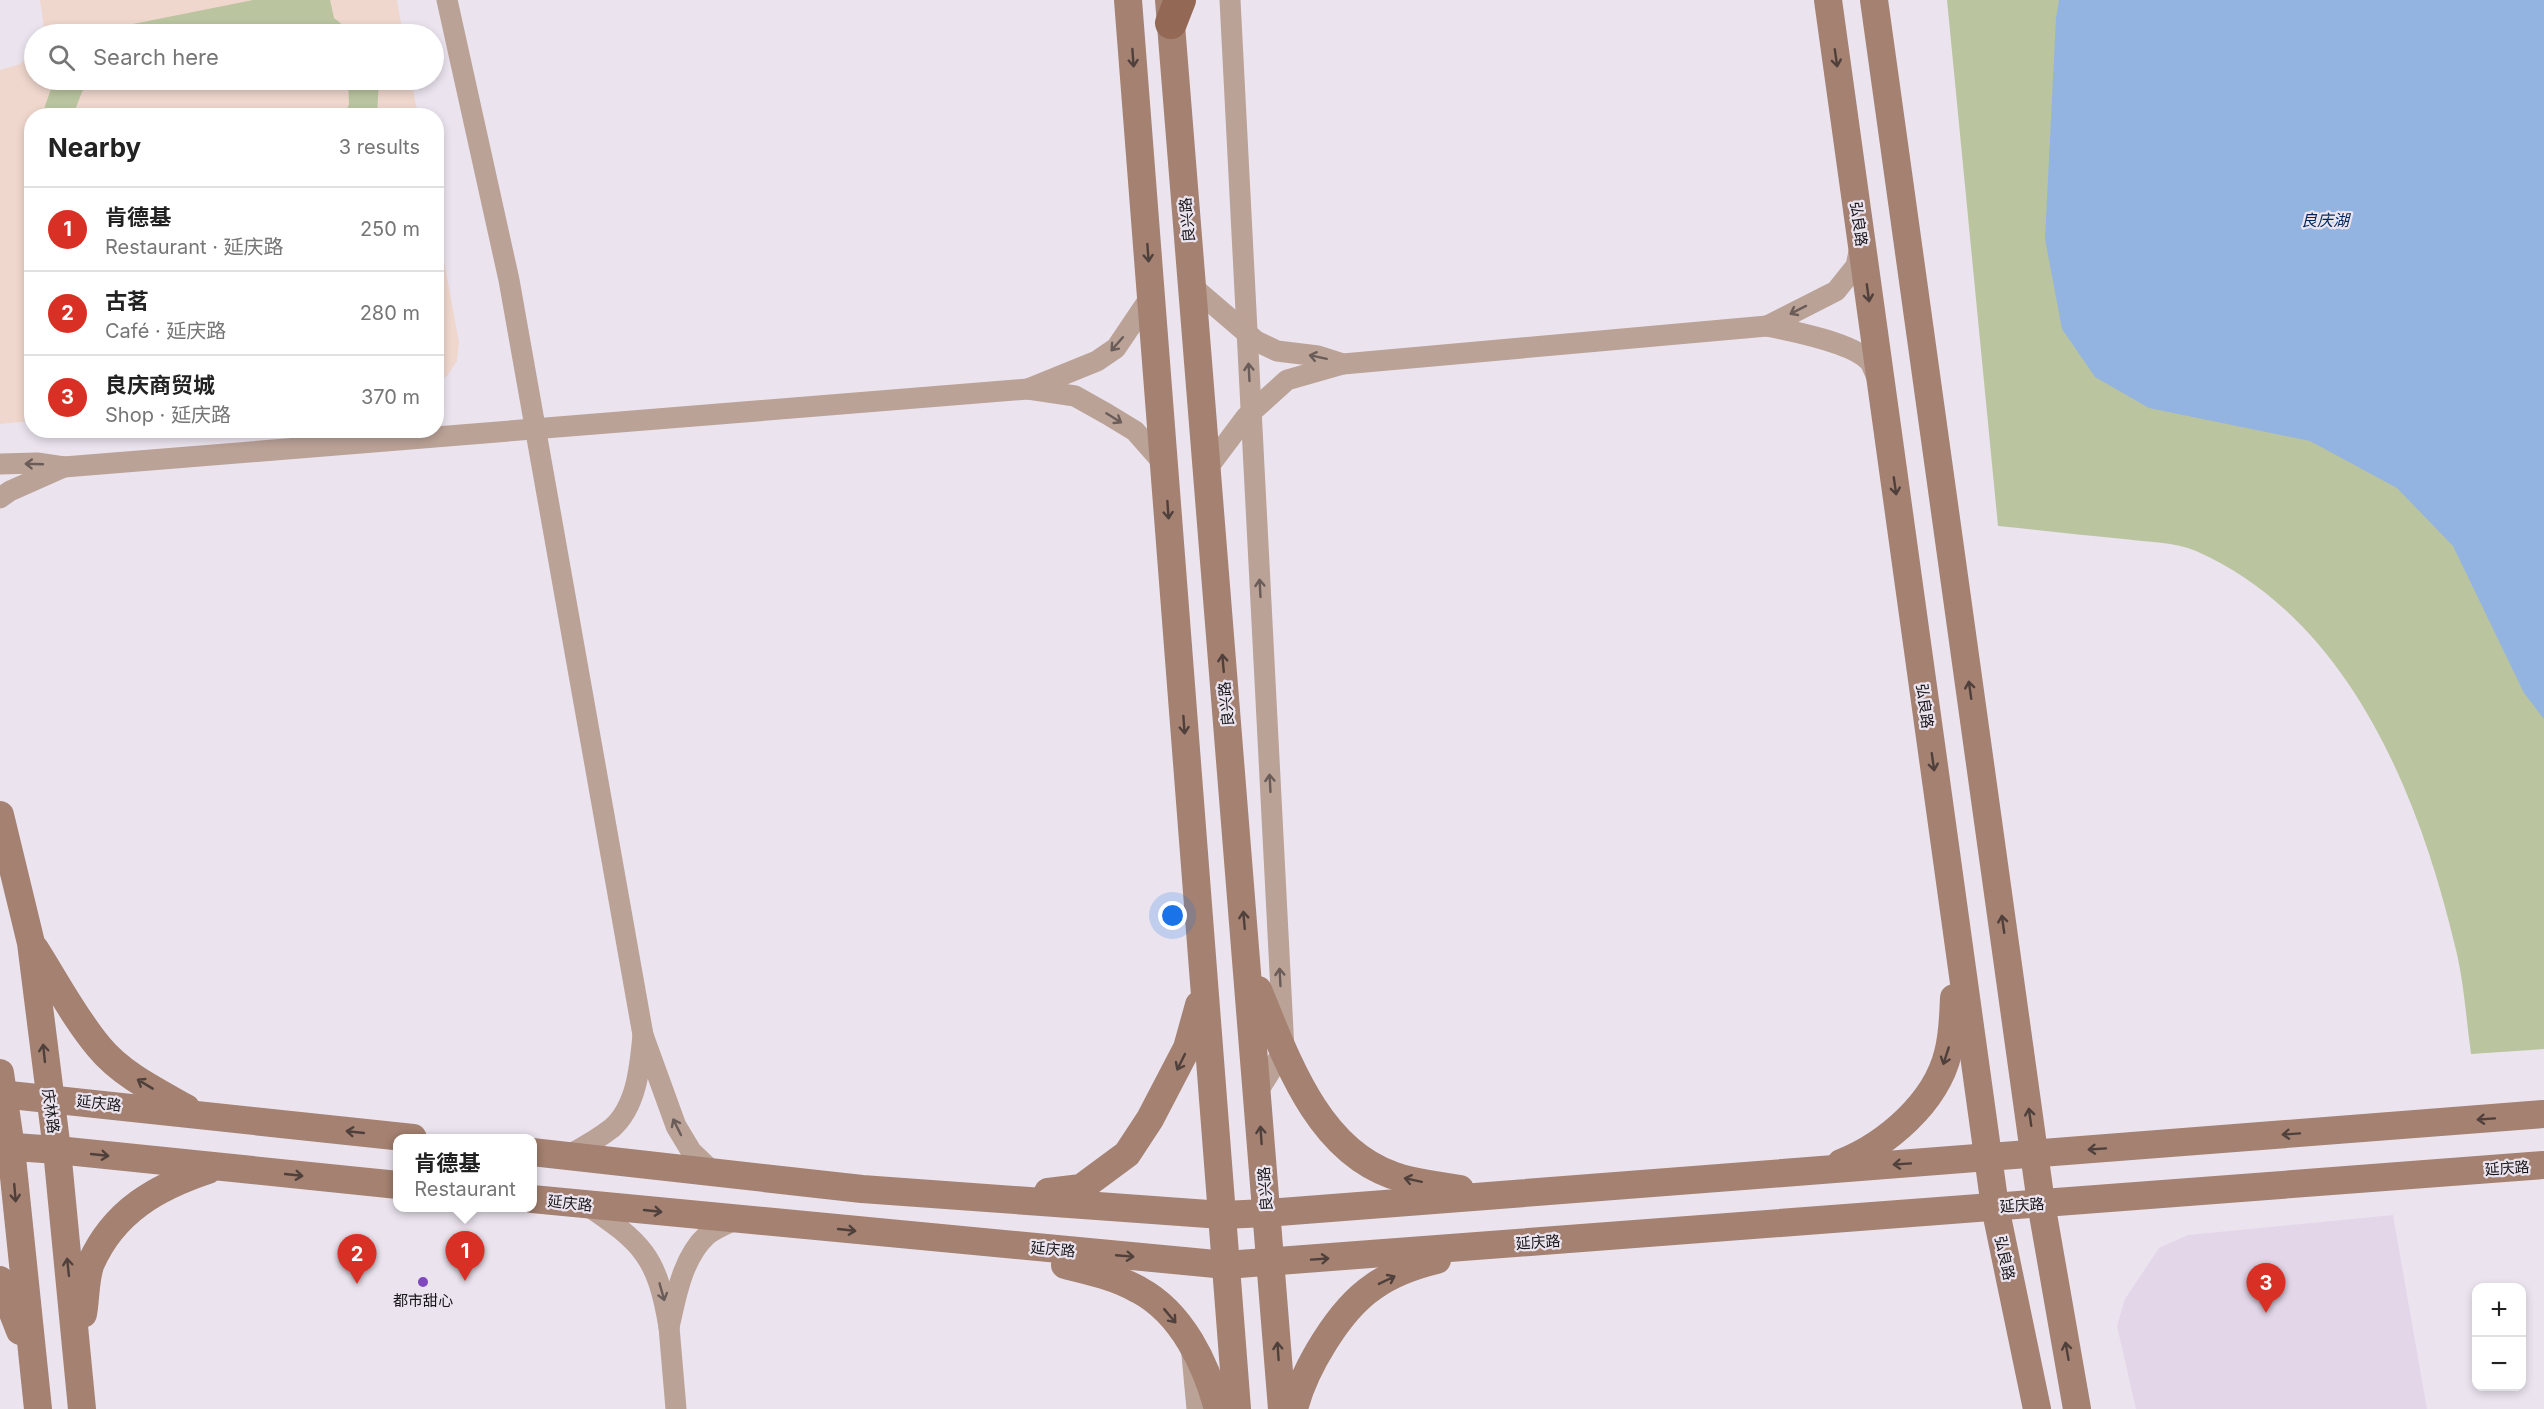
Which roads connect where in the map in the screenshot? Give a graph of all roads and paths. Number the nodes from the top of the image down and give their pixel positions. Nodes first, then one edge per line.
1 (447, 0) edge
2 (1128, 0) edge
3 (1230, 0) edge
4 (1828, 0) edge
5 (1874, 0) edge
6 (1174, 8) edge
7 (1861, 241) junction
8 (1192, 287) junction
9 (1151, 296) junction
10 (1767, 326) junction
11 (1247, 334) junction
12 (1343, 364) junction
13 (1881, 386) junction
14 (1028, 389) junction
15 (1251, 412) junction
16 (535, 429) junction
17 (444, 436) edge
18 (423, 438) edge
19 (0, 464) edge
20 (1164, 464) junction
21 (64, 467) junction
22 (1207, 469) junction
23 (0, 498) edge
24 (0, 815) edge
25 (1954, 915) junction
26 (31, 943) junction
27 (1248, 966) junction
28 (1204, 986) junction
29 (643, 1035) junction
30 (1284, 1050) junction
31 (1, 1087) edge
32 (1258, 1091) junction
33 (49, 1098) junction
34 (195, 1114) junction
35 (2544, 1114) edge
36 (393, 1136) edge
37 (6, 1147) edge
38 (57, 1150) junction
39 (537, 1153) edge
40 (2035, 1154) junction
41 (567, 1156) junction
42 (1988, 1157) junction
43 (2544, 1165) edge
44 (217, 1167) junction
45 (1819, 1170) junction
46 (713, 1172) junction
47 (393, 1185) edge
48 (1491, 1196) junction
49 (990, 1198) junction
50 (537, 1199) edge
51 (2041, 1203) junction
52 (585, 1204) junction
53 (1995, 1207) junction
54 (1267, 1213) junction
55 (1222, 1215) junction
56 (736, 1219) junction
57 (961, 1241) junction
58 (1496, 1245) junction
59 (1271, 1262) junction
60 (1226, 1265) junction
61 (0, 1280) edge
62 (669, 1327) junction
63 (1191, 1342) junction
64 (77, 1357) junction
65 (34, 1368) junction
66 (38, 1409) edge
67 (82, 1409) edge
68 (676, 1409) edge
69 (1197, 1409) edge
70 (1218, 1409) edge
71 (1237, 1409) edge
72 (1282, 1409) edge
73 (1294, 1409) edge
74 (2037, 1409) edge
75 (2077, 1409) edge

1 - 16 street
2 -> 9 street
3 - 11 street
4 -> 7 street, 弘良路
40 -> 5 street
6 - 8 street, 良兴路
7 -> 10 street
7 -> 13 street, 弘良路
8 - 11 street
8 - 22 street, 良兴路
9 -> 14 street
9 - 20 street
10 - 12 street
10 - 13 street
12 -> 11 street
15 -> 11 street
12 - 15 street
13 -> 25 street, 弘良路
14 - 16 street
14 -> 20 street
15 - 22 street
30 -> 15 street
16 - 17 street
16 - 29 street
18 - 21 street
21 -> 19 street
20 -> 28 street
21 - 23 street
27 -> 22 street, 良兴路
24 - 26 street, 庆林路
25 - 42 street, 弘良路
25 -> 45 street
33 -> 26 street, 庆林路
34 -> 26 street
27 - 30 street
27 - 32 street, 良兴路
28 -> 49 street
28 - 55 street
29 - 41 street
46 -> 29 street
30 - 32 street
48 -> 30 street
31 - 33 street, 延庆路
31 - 37 street
54 -> 32 street, 良兴路
33 - 34 street, 延庆路
33 - 38 street, 庆林路
36 -> 34 street, 延庆路
35 -> 40 street
37 - 38 street
37 -> 65 street
38 -> 44 street
64 -> 38 street, 庆林路
39 - 41 street
40 - 42 street
40 - 51 street
41 - 46 street
42 -> 45 street
42 - 53 street, 弘良路
43 - 51 street, 延庆路
44 -> 47 street
44 - 64 street
45 - 48 street
46 - 49 street
48 - 54 street
49 - 55 street
50 - 52 street, 延庆路
51 - 53 street, 延庆路
75 -> 51 street
52 -> 56 street, 延庆路
52 -> 62 street
53 - 58 street, 延庆路
53 - 74 street, 弘良路
54 - 55 street
54 - 59 street, 良兴路
55 - 60 street
56 -> 57 street, 延庆路
56 - 62 street
57 -> 60 street, 延庆路
57 -> 63 street
59 -> 58 street, 延庆路
73 -> 58 street
59 - 60 street, 延庆路
72 -> 59 street, 良兴路
60 - 71 street
61 - 65 street
62 - 68 street
63 - 69 street
63 - 70 street
64 - 67 street, 庆林路
65 - 66 street

